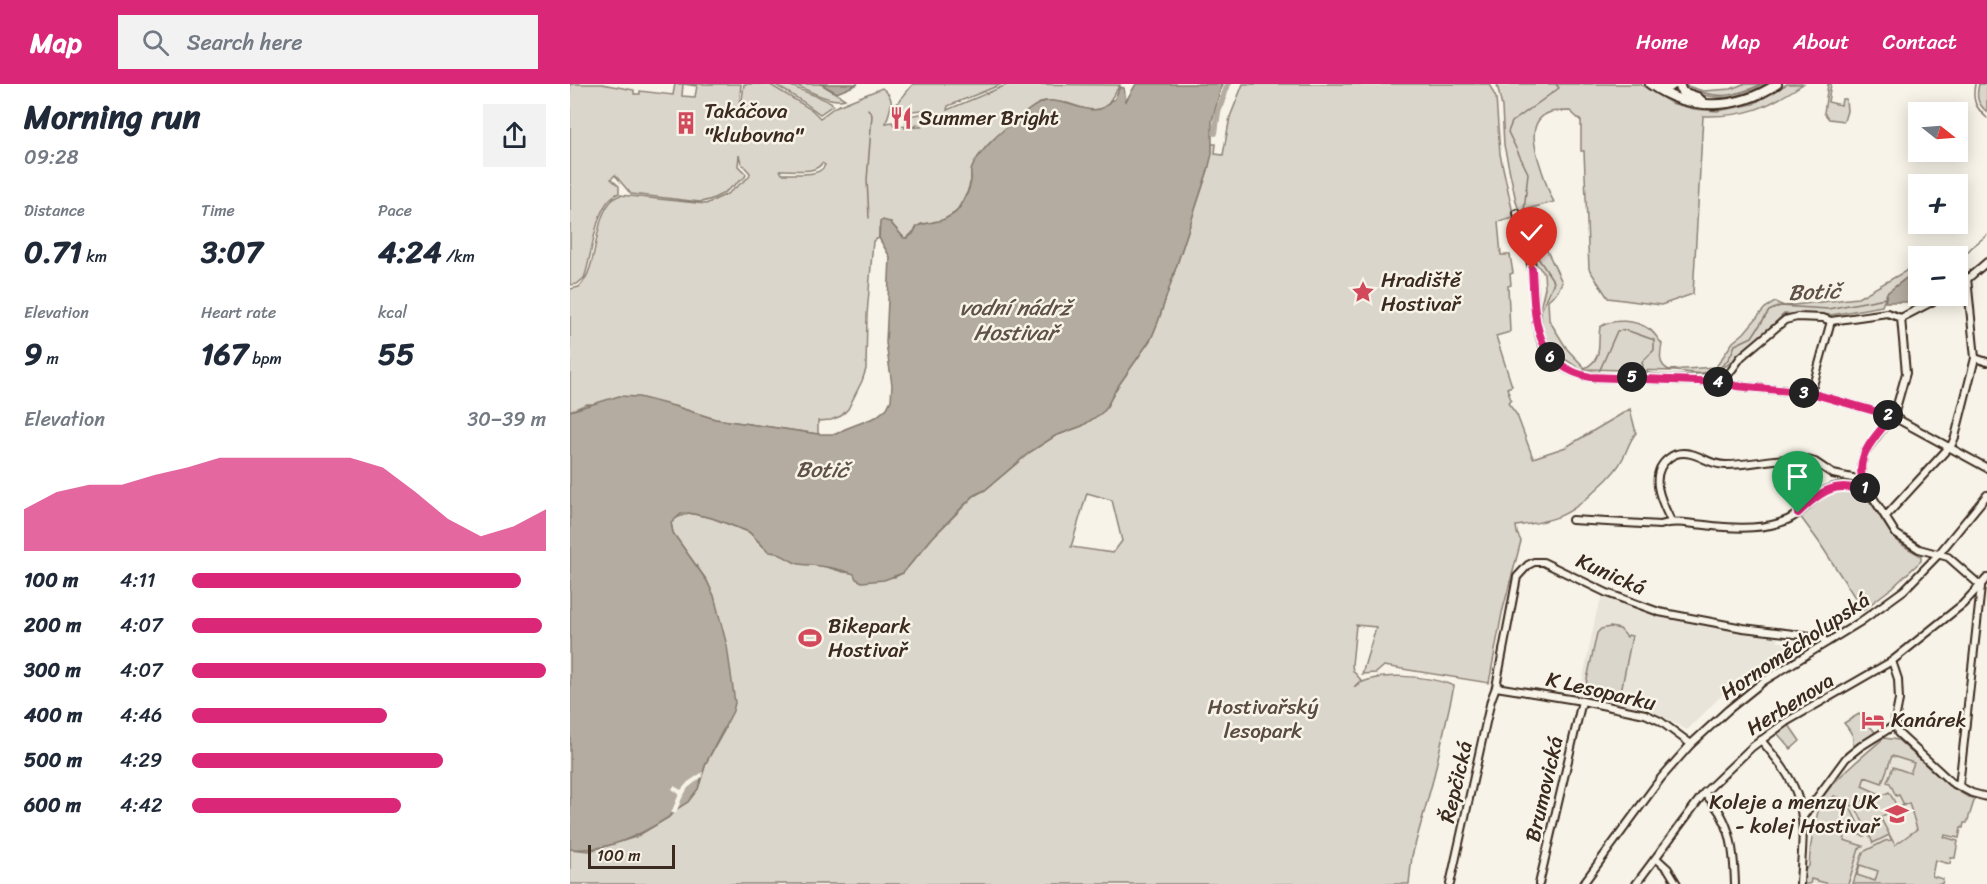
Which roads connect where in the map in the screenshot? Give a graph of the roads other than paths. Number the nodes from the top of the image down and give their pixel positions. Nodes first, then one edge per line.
1 (1650, 84) edge
2 (1662, 84) edge
3 (1677, 84) edge
4 (1777, 84) edge
5 (1706, 105) junction
6 (1516, 213) dead end
7 (1987, 262) edge
8 (1968, 277) edge
9 (1968, 288) edge
10 (1924, 306) edge
11 (1901, 318) junction
12 (1831, 321) junction
13 (1975, 358) junction
14 (1987, 362) edge
15 (1724, 382) junction
16 (1811, 393) junction
17 (1892, 416) junction
18 (1947, 447) junction
19 (1987, 468) edge
20 (1862, 480) junction
21 (1868, 493) junction
22 (1987, 495) edge
23 (1886, 516) junction
24 (1572, 520) dead end
25 (1671, 521) junction
26 (1938, 555) junction
27 (1987, 578) edge
28 (1981, 586) junction
29 (1809, 636) junction
30 (1827, 642) junction
31 (1818, 648) junction
32 (1892, 661) junction
33 (1496, 687) junction
34 (1582, 701) junction
35 (1895, 725) junction
36 (1761, 740) junction
37 (1691, 744) junction
38 (1959, 786) junction
39 (1704, 793) junction
40 (1987, 797) edge
41 (1802, 817) junction
42 (1656, 858) junction
43 (1450, 884) edge
44 (1539, 884) edge
45 (1583, 884) edge
46 (1636, 884) edge
47 (1677, 884) edge
48 (1735, 884) edge
49 (1800, 884) edge

1 - 5 main road
2 - 3 main road
3 - 5 main road
4 - 5 main road
6 - 15 street
7 - 8 street
9 - 13 street
10 - 11 street
11 - 12 street
11 - 17 street
12 - 15 street
12 - 16 street
13 - 14 street
13 - 18 street
15 - 16 street
16 - 17 street
17 - 18 street
17 - 20 street
18 - 19 street
18 - 23 street
20 - 21 street
20 - 25 street
21 - 23 street
21 - 25 street
22 - 26 street, Hornoměcholupská
23 - 26 street
24 - 25 street
26 - 28 street
26 - 30 street, Hornoměcholupská
27 - 28 street, Herbenova
28 - 32 street, Herbenova
28 - 38 street
29 - 30 street, Kunická
29 - 31 street
29 - 33 street, Kunická
30 - 31 street, Hornoměcholupská
31 - 37 street, Hornoměcholupská
32 - 35 street
32 - 36 street, Herbenova
33 - 34 street, K Lesoparku
33 - 43 street, Řepčická
34 - 37 street, K Lesoparku
34 - 44 street, Brumovická
35 - 38 street
35 - 41 street
36 - 39 street, Herbenova
36 - 41 street
37 - 45 street, Hornoměcholupská
38 - 40 street
39 - 42 street, Herbenova
39 - 48 street
41 - 49 street
42 - 46 street, Herbenova
42 - 47 street

